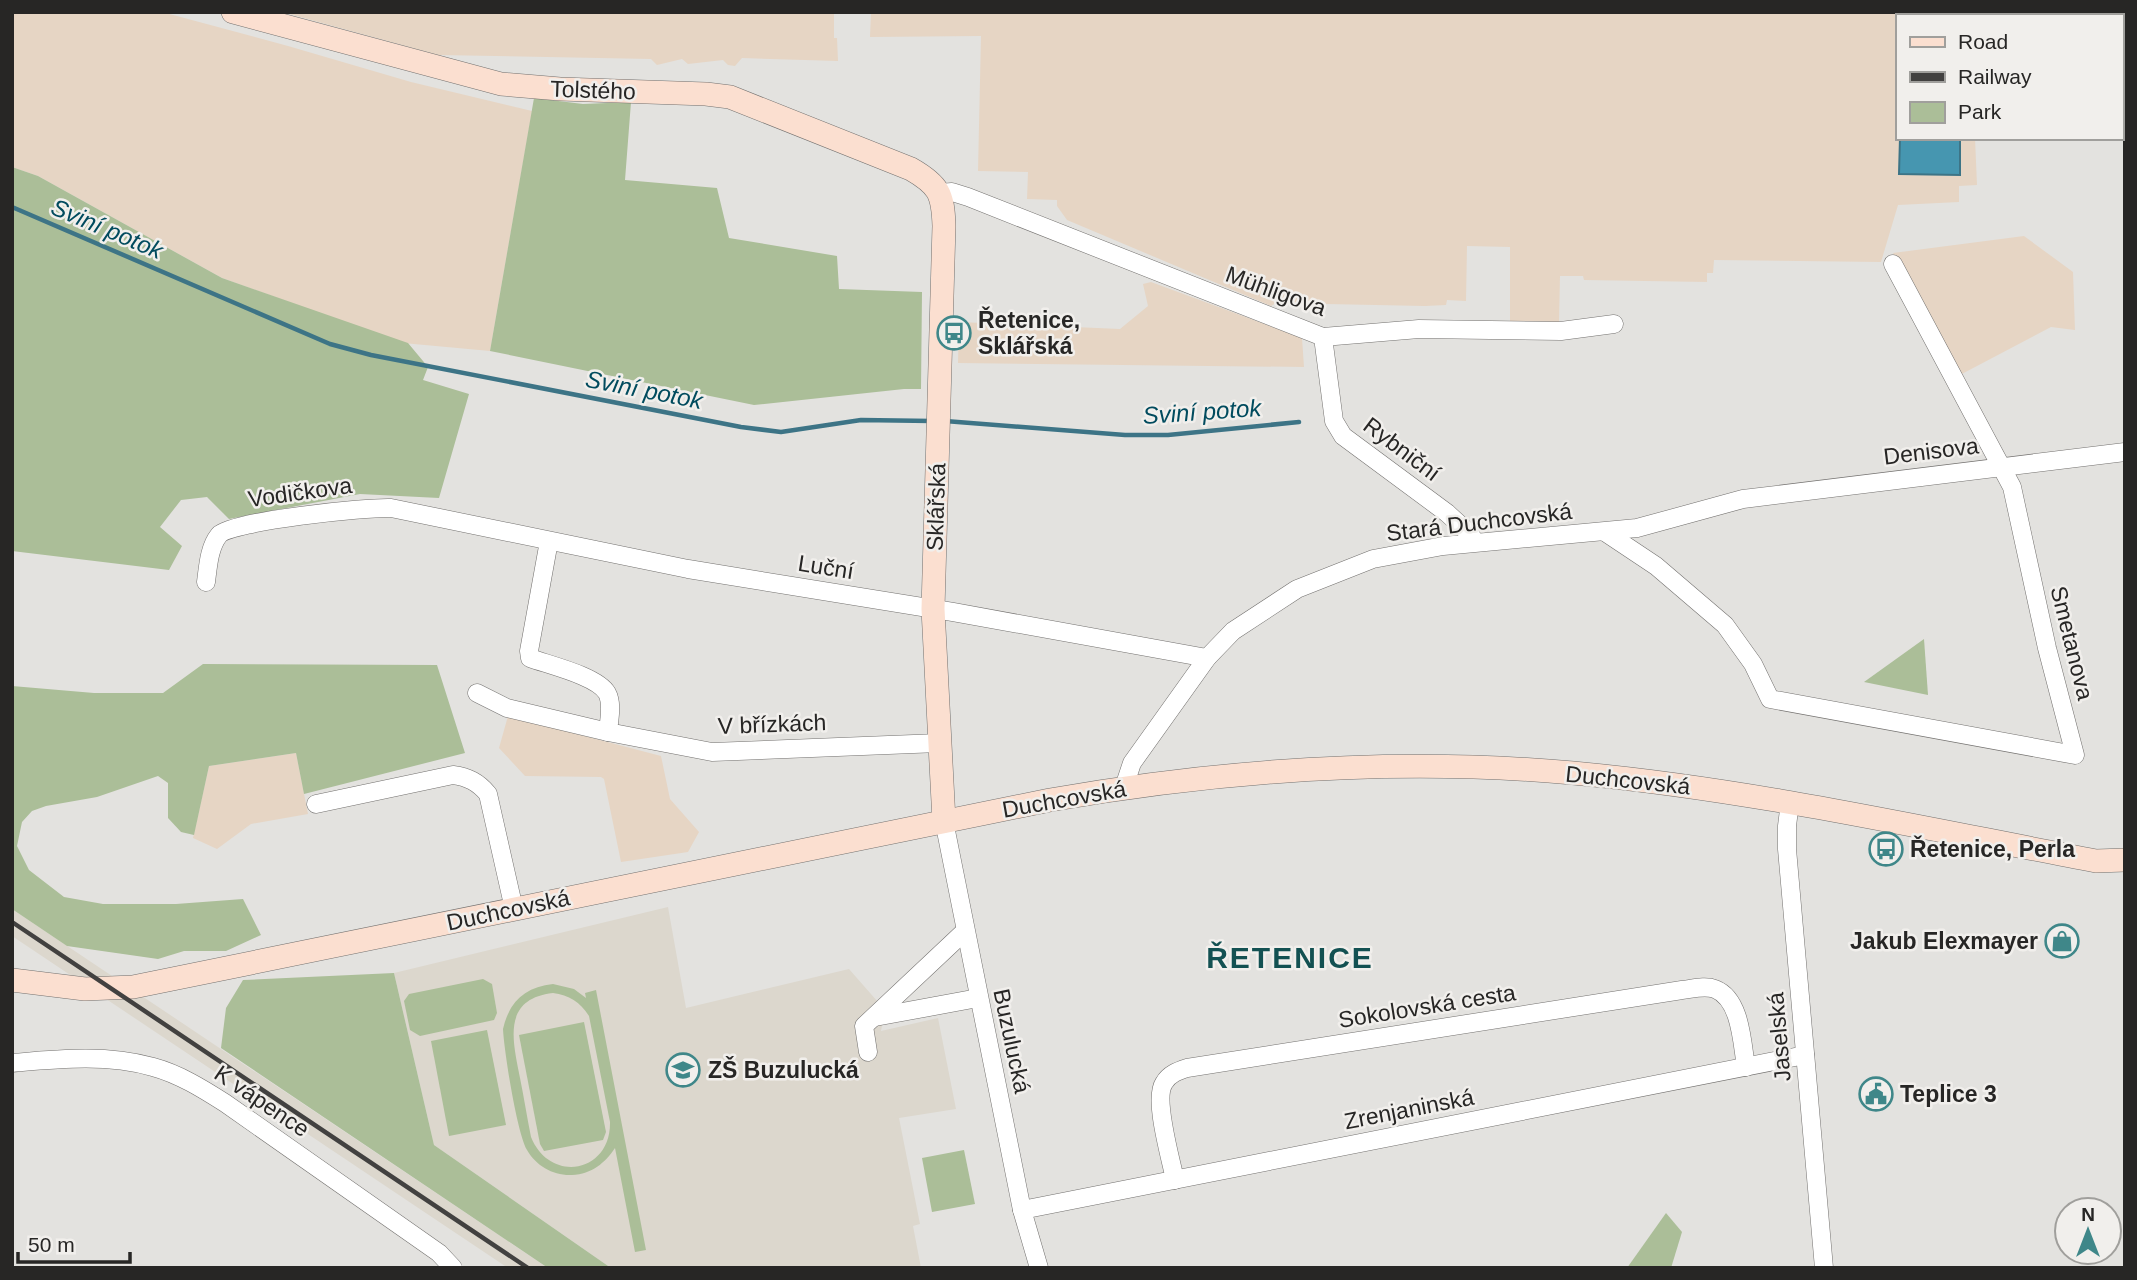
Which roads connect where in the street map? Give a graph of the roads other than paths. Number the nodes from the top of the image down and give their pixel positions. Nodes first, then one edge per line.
1 (233, 12) edge
2 (940, 193) junction
3 (1893, 264) dead end
4 (1614, 324) dead end
5 (1323, 337) junction
6 (2125, 452) edge
7 (2002, 467) junction
8 (438, 518) joint
9 (1605, 532) junction
10 (550, 541) junction
11 (1475, 542) junction
12 (206, 582) dead end
13 (933, 609) junction
14 (1207, 658) junction
15 (477, 693) dead end
16 (608, 732) junction
17 (939, 743) junction
18 (1124, 787) junction
19 (1790, 802) junction
20 (316, 804) dead end
21 (944, 821) junction
22 (2125, 860) edge
23 (514, 909) junction
24 (965, 931) junction
25 (12, 981) edge
26 (978, 998) junction
27 (874, 1017) junction
28 (868, 1052) dead end
29 (1805, 1055) junction
30 (12, 1063) edge
31 (1746, 1067) junction
32 (1175, 1180) junction
33 (1021, 1210) junction
34 (453, 1268) edge
35 (1040, 1268) edge
36 (1824, 1268) edge

1 - 2 main road, Tolstého
2 - 5 street, Mühligova
2 - 13 main road, Sklářská
3 - 7 street, Smetanova
4 - 5 street, Mühligova
5 - 11 street, Rybniční
6 - 7 street, Denisova
7 - 9 street, Denisova
7 - 9 street, Smetanova
8 - 10 street, Luční
8 - 12 street, Vodičkova
9 - 11 street, Stará Duchcovská
10 - 13 street, Luční
10 - 16 street
11 - 14 street, Stará Duchcovská
13 - 14 street, Luční
13 - 17 main road, Sklářská
14 - 18 street, Stará Duchcovská
15 - 16 street, V břízkách
16 - 17 street, V břízkách
17 - 21 main road, Sklářská
18 - 19 main road, Duchcovská
18 - 21 main road, Duchcovská
19 - 22 main road, Duchcovská
19 - 29 street, Jaselská
20 - 23 street
21 - 23 main road, Duchcovská
21 - 24 street, Buzulucká
23 - 25 main road, Duchcovská
24 - 26 street, Buzulucká
24 - 27 street
26 - 27 street
26 - 33 street, Buzulucká
27 - 28 street
29 - 31 street, Zrenjaninská
29 - 36 street, Jaselská
30 - 34 street, K vápence
31 - 32 street, Zrenjaninská
31 - 32 street, Sokolovská cesta
32 - 33 street, Zrenjaninská
33 - 35 street, Buzulucká

